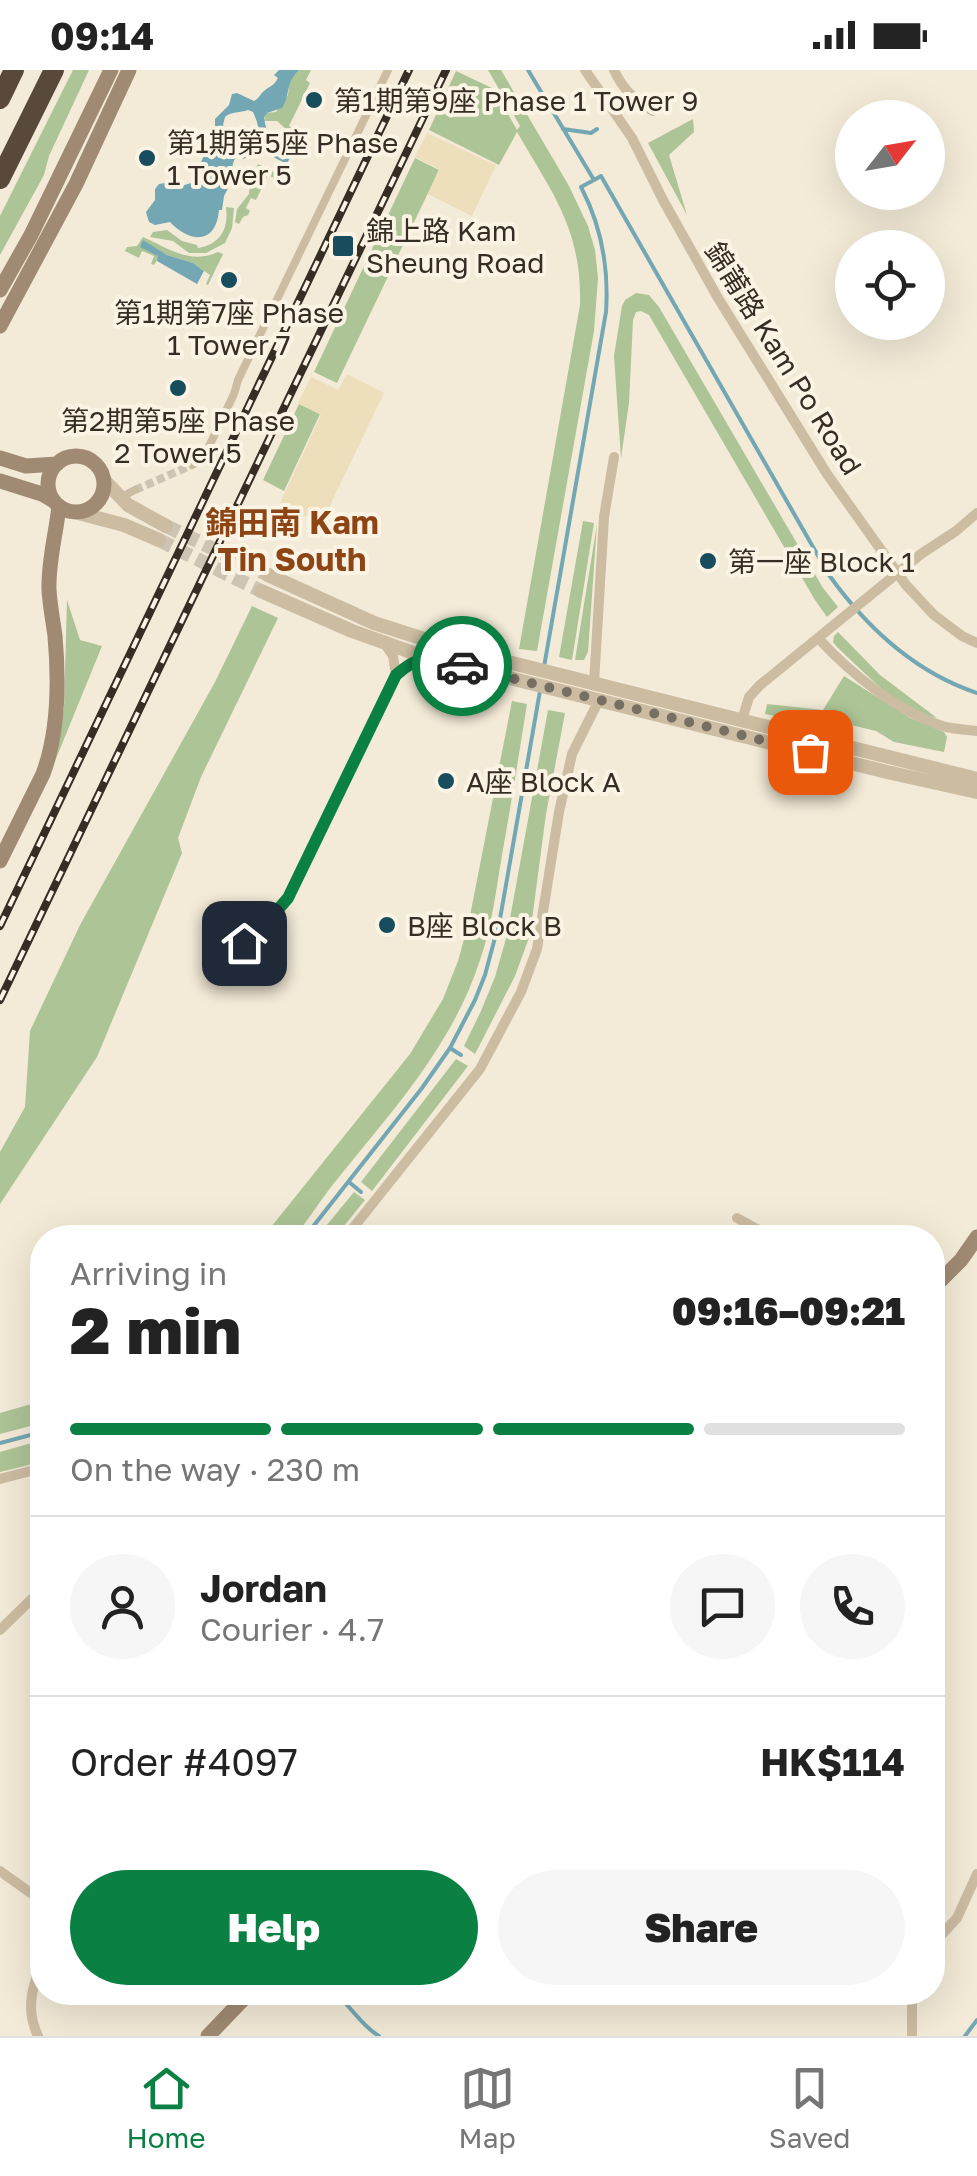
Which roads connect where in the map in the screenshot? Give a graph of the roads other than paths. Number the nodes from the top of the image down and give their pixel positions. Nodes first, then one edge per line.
1 (14, 70) edge
2 (54, 70) edge
3 (111, 70) edge
4 (129, 70) edge
5 (388, 70) edge
6 (585, 70) edge
7 (614, 70) edge
8 (0, 99) edge
9 (653, 111) dead end
10 (0, 179) edge
11 (0, 290) edge
12 (0, 326) edge
13 (614, 457) dead end
14 (0, 458) edge
15 (57, 464) junction
16 (192, 464) tunnel mouth
17 (0, 480) edge
18 (104, 480) junction
19 (136, 490) tunnel mouth
20 (119, 498) junction
21 (56, 504) junction
22 (977, 513) edge
23 (81, 514) junction
24 (166, 526) tunnel mouth
25 (159, 540) tunnel mouth
26 (54, 546) junction
27 (897, 574) junction
28 (268, 575) tunnel mouth
29 (261, 591) tunnel mouth
30 (818, 638) junction
31 (977, 643) edge
32 (384, 644) junction
33 (425, 656) junction
34 (493, 666) junction
35 (396, 675) junction
36 (594, 694) junction
37 (742, 720) junction
38 (977, 731) edge
39 (977, 779) edge
40 (977, 792) edge
41 (0, 861) edge
42 (267, 922) dead end
43 (737, 1218) dead end
44 (355, 1225) edge
45 (749, 1225) edge
46 (977, 1236) edge
47 (945, 1276) edge
48 (30, 1471) edge
49 (0, 1480) edge
50 (30, 1601) edge
51 (0, 1630) edge
52 (0, 1871) edge
53 (977, 1874) edge
54 (30, 1892) edge
55 (945, 1932) edge
56 (30, 2005) edge
57 (238, 2005) edge
58 (912, 2005) edge
59 (38, 2036) edge
60 (208, 2036) edge
61 (912, 2036) edge

1 - 8 highway
2 - 10 highway
3 - 11 main road
4 - 12 main road
5 - 16 street
6 - 27 street, 錦莆路 Kam Po Road
7 - 9 street
13 - 36 street
14 - 15 main road
15 - 18 main road
15 - 21 main road
17 - 21 main road
18 - 20 street
18 - 23 main road
19 - 20 street
20 - 24 street
21 - 23 main road
21 - 26 main road
22 - 27 street
23 - 25 street
23 - 26 main road
26 - 41 main road
27 - 30 street
27 - 31 street, 錦莆路 Kam Po Road
28 - 34 street
29 - 32 street
30 - 37 street
30 - 38 street
32 - 33 street
32 - 35 street
33 - 34 street
33 - 35 street
34 - 36 street
35 - 42 street
36 - 37 street
36 - 40 street
36 - 44 street
37 - 39 street
43 - 45 street
46 - 47 main road
48 - 49 street
50 - 51 street
52 - 54 street
53 - 55 street
56 - 59 street
57 - 60 main road
58 - 61 street

